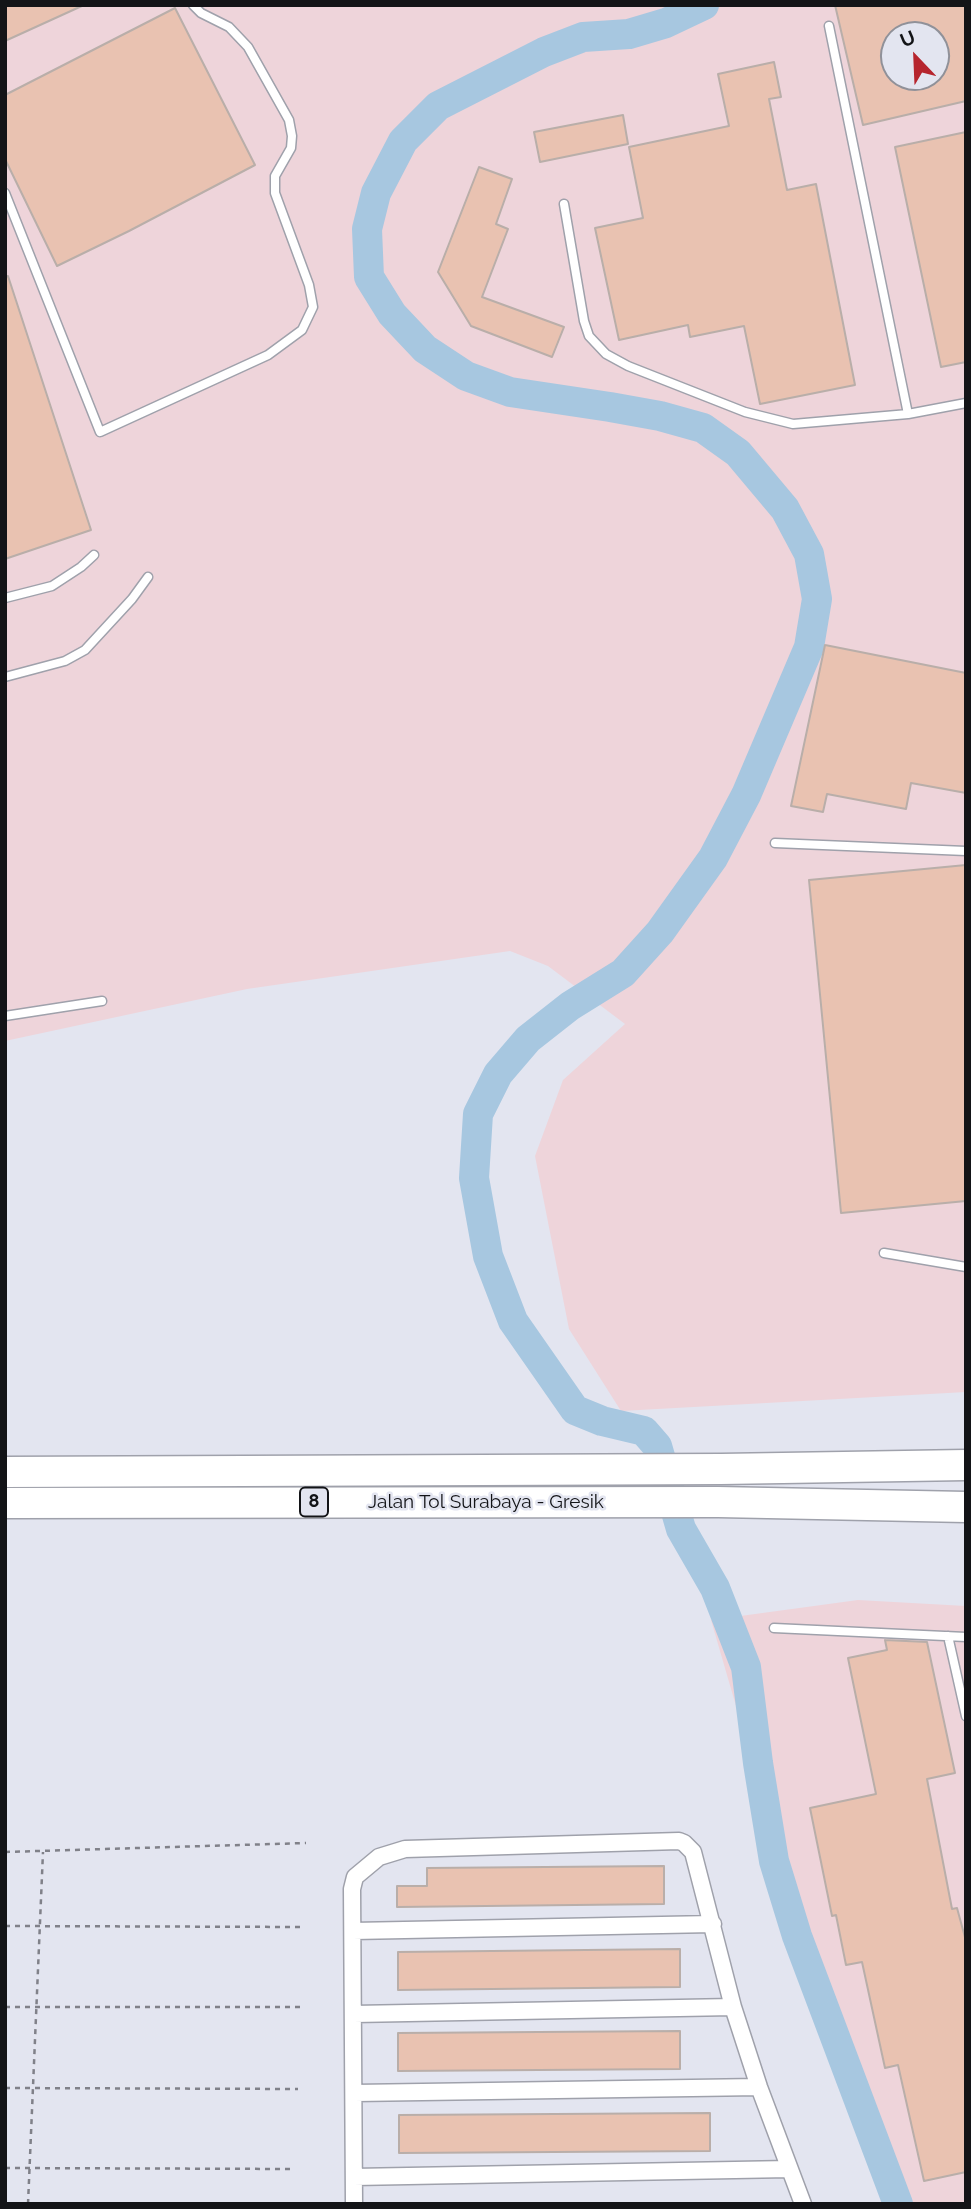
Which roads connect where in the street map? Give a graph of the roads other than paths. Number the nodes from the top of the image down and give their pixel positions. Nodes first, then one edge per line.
1 (194, 5) edge
2 (829, 26) dead end
3 (5, 193) edge
4 (564, 204) dead end
5 (966, 403) edge
6 (908, 414) junction
7 (94, 555) dead end
8 (148, 577) dead end
9 (5, 598) edge
10 (5, 677) edge
11 (775, 843) dead end
12 (966, 851) edge
13 (102, 1001) dead end
14 (5, 1016) edge
15 (884, 1254) dead end
16 (966, 1267) edge
17 (966, 1463) edge
18 (5, 1472) edge
19 (5, 1503) edge
20 (966, 1507) edge
21 (774, 1628) dead end
22 (948, 1636) junction
23 (966, 1637) edge
24 (966, 1716) edge
25 (713, 1924) junction
26 (353, 1931) junction
27 (733, 2007) junction
28 (354, 2014) junction
29 (759, 2087) junction
30 (355, 2093) junction
31 (789, 2169) junction
32 (354, 2177) junction
33 (354, 2204) edge
34 (803, 2204) edge

1 - 3 lane
2 - 6 lane
4 - 6 lane
5 - 6 lane
7 - 9 lane
8 - 10 lane
11 - 12 lane
13 - 14 lane
15 - 16 lane
17 - 18 highway, Jalan Tol Surabaya - Gresik / 8
19 - 20 highway, Jalan Tol Surabaya - Gresik / 8
21 - 22 lane
22 - 23 lane
22 - 24 lane
25 - 26 street
25 - 26 street
25 - 27 street
26 - 28 street
27 - 28 street
27 - 29 street
28 - 30 street
29 - 30 street
29 - 31 street
30 - 32 street
31 - 32 street
31 - 34 street
32 - 33 street

